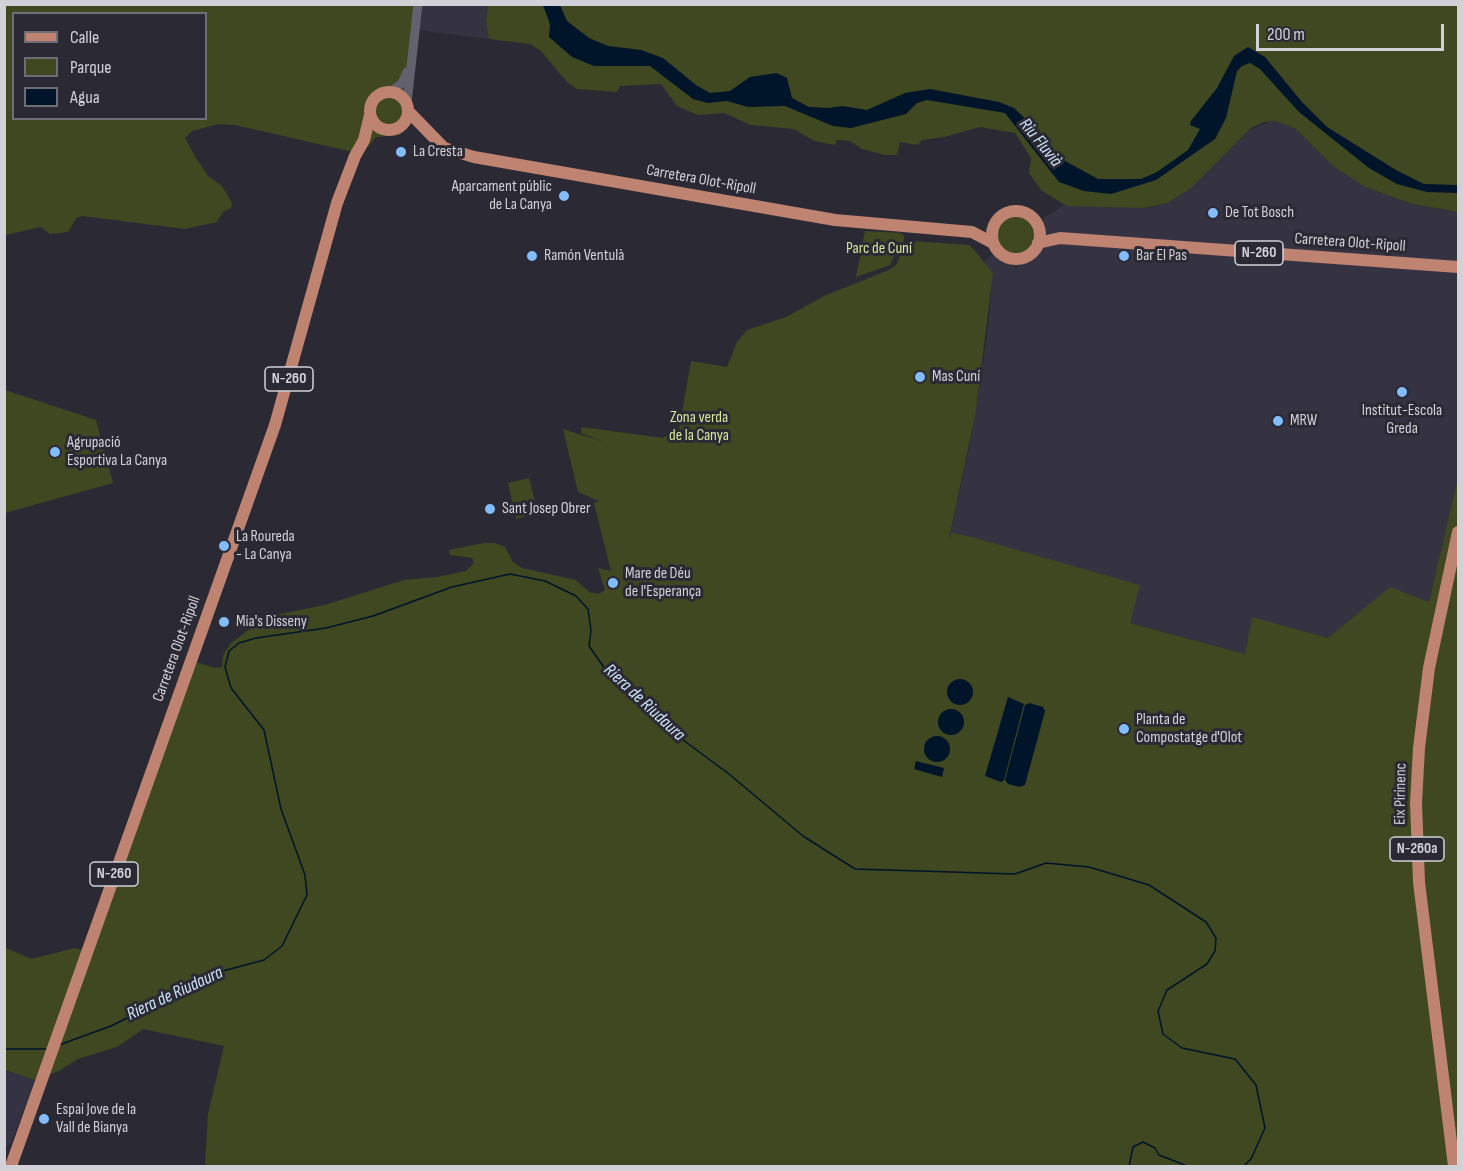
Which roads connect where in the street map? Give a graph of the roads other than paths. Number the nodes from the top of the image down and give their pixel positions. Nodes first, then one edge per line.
1 (418, 4) edge
2 (411, 65) junction
3 (391, 92) junction
4 (408, 108) junction
5 (370, 115) junction
6 (382, 129) junction
7 (398, 129) junction
8 (430, 137) junction
9 (364, 140) junction
10 (995, 222) junction
11 (1038, 228) junction
12 (972, 232) junction
13 (1060, 238) junction
14 (993, 243) junction
15 (1038, 243) junction
16 (1458, 267) edge
17 (1458, 532) edge
18 (11, 1167) edge
19 (1454, 1167) edge

1 - 2 street
2 - 3 street
2 - 4 street
3 - 4 main road, N-260
3 - 5 main road, N-260
4 - 7 main road
4 - 8 main road, Carretera Olot-Ripoll / N-260
5 - 6 main road
5 - 9 main road, Carretera Olot-Ripoll / N-260
6 - 7 main road, N-260
6 - 9 main road
7 - 8 main road, Carretera Olot-Ripoll / N-260
8 - 12 main road, Carretera Olot-Ripoll / N-260
9 - 18 main road, Carretera Olot-Ripoll / N-260
10 - 11 main road, N-260
10 - 12 main road, Carretera Olot-Ripoll / N-260
10 - 14 main road
11 - 13 main road, Carretera Olot-Ripoll / N-260
11 - 15 main road
12 - 14 main road, Carretera Olot-Ripoll / N-260
13 - 15 main road, Carretera Olot-Ripoll / N-260
13 - 16 main road, Carretera Olot-Ripoll / N-260
14 - 15 main road, N-260
17 - 19 main road, Eix Pirinenc / N-260a

